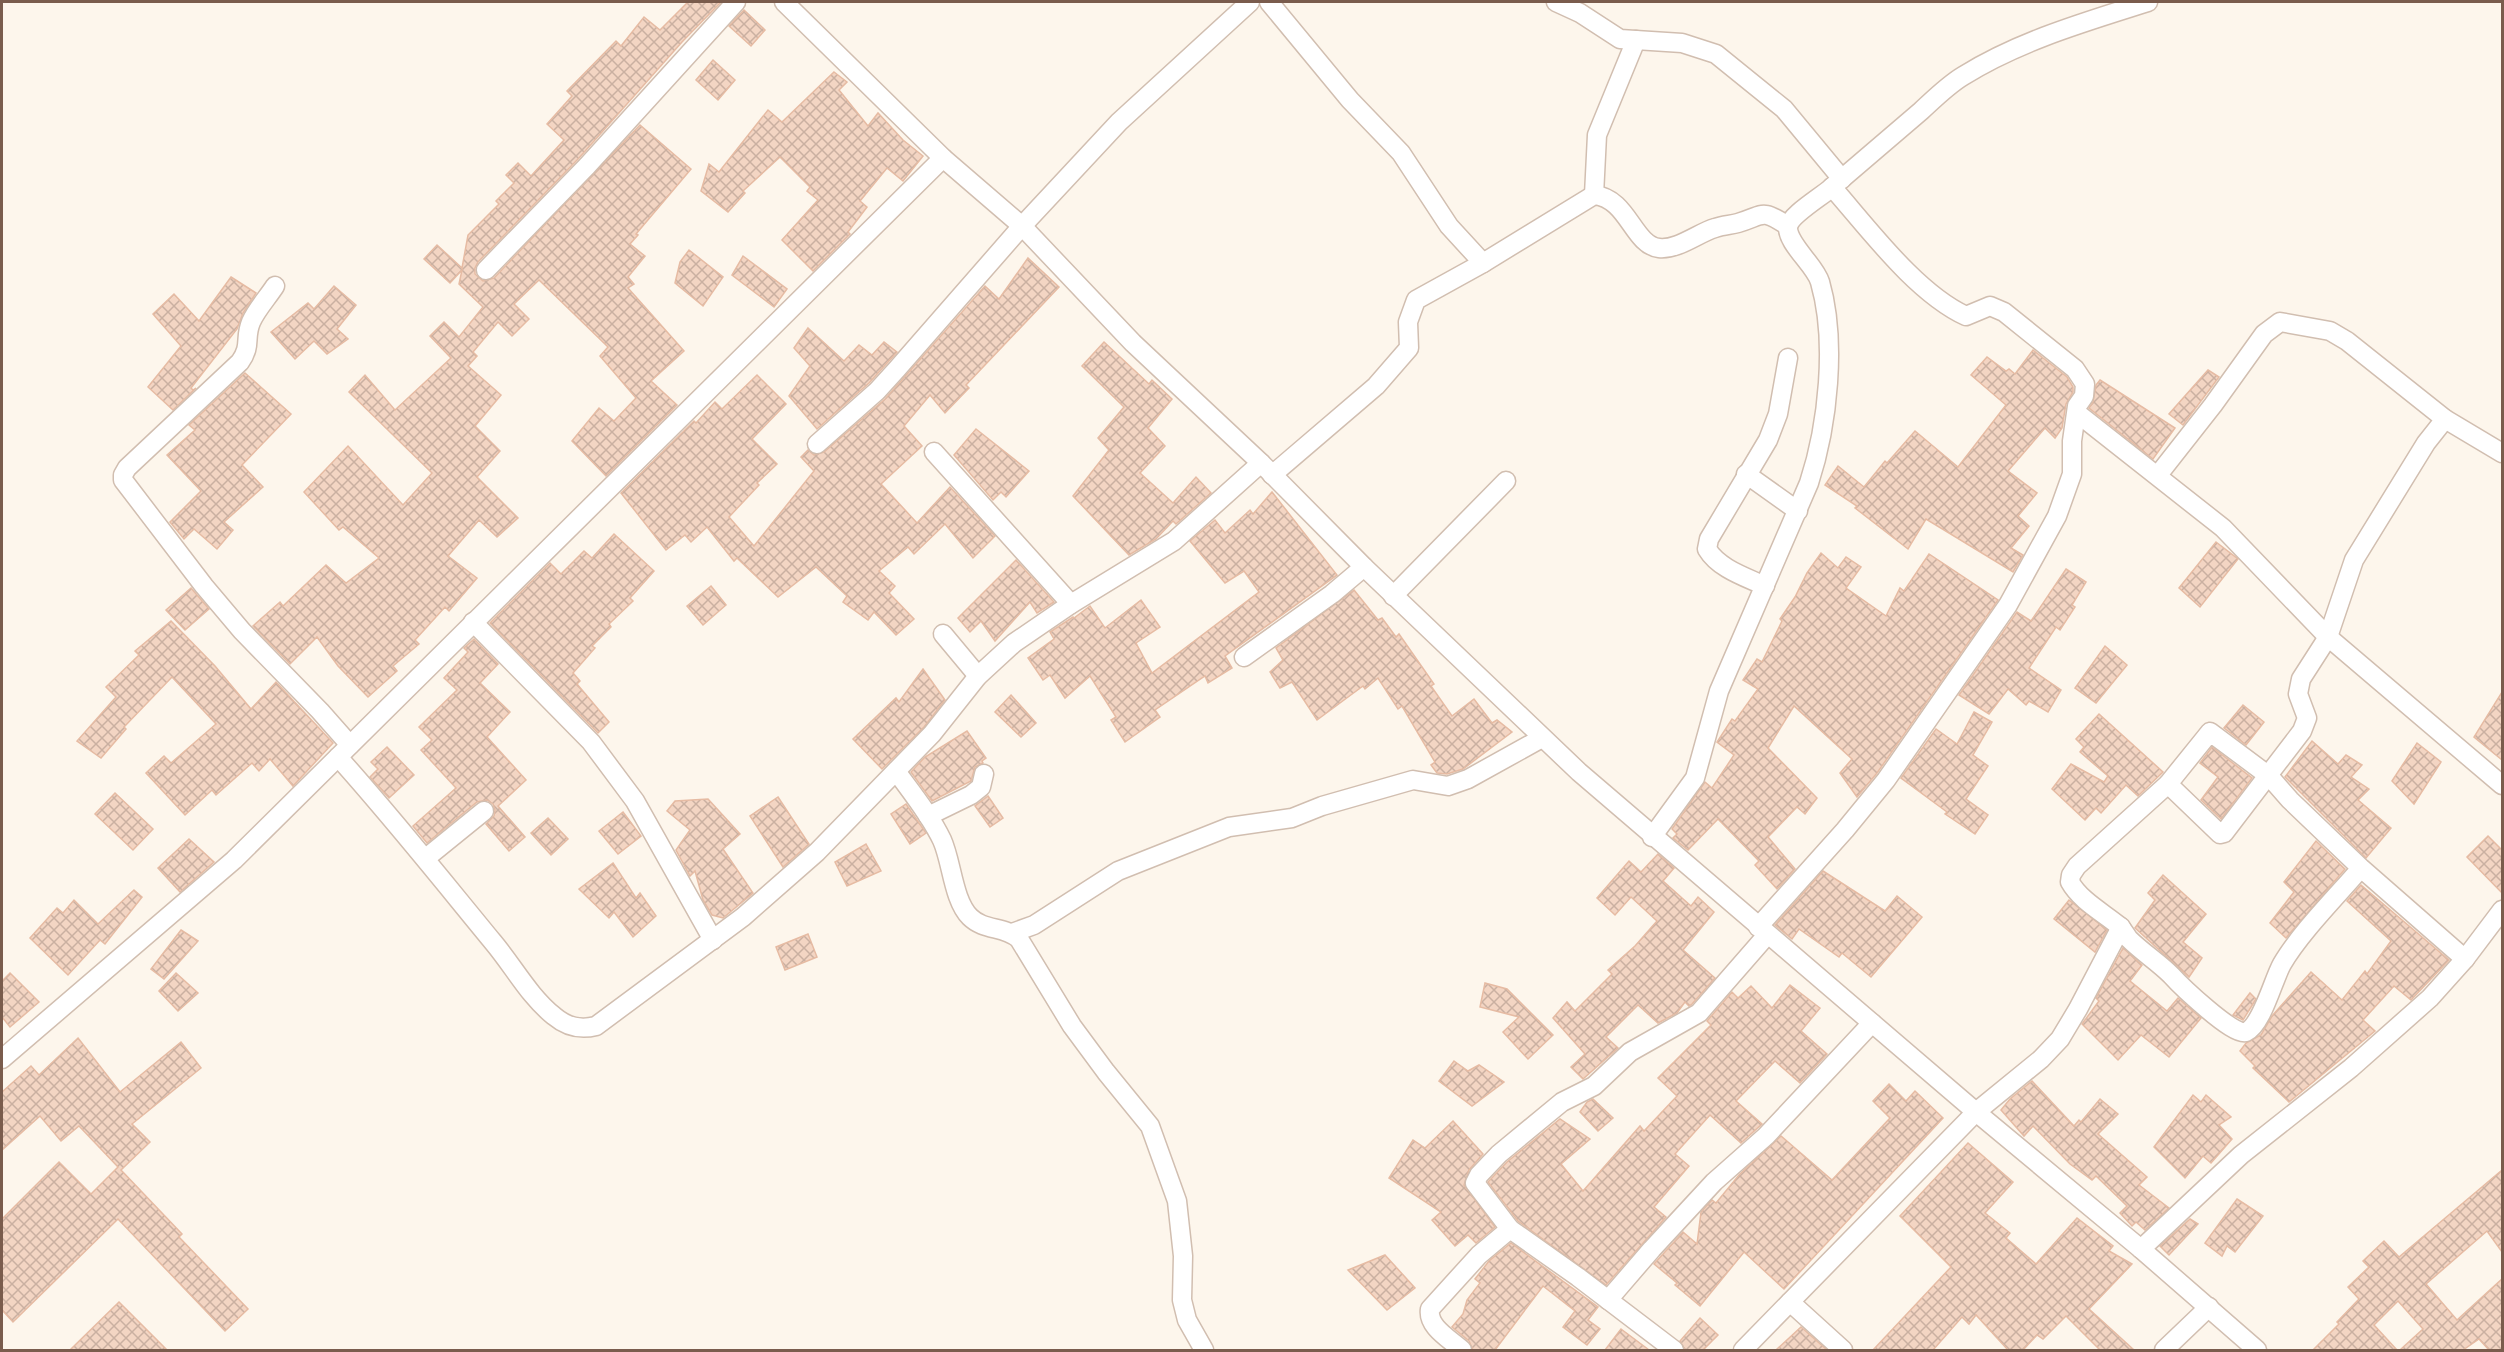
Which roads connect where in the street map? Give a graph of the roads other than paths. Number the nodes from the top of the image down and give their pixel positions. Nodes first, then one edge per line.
1 (736, 2) edge
2 (784, 2) edge
3 (1250, 2) edge
4 (1269, 2) edge
5 (1556, 2) edge
6 (2148, 2) edge
7 (1636, 40) junction
8 (942, 158) junction
9 (1837, 183) junction
10 (1594, 195) junction
11 (1022, 226) junction
12 (1788, 226) junction
13 (1483, 263) junction
14 (486, 270) dead end
15 (275, 286) dead end
16 (1788, 358) dead end
17 (2077, 413) junction
18 (2445, 418) junction
19 (817, 444) dead end
20 (934, 452) dead end
21 (2502, 453) edge
22 (1266, 469) junction
23 (1746, 474) junction
24 (2158, 475) junction
25 (1506, 481) dead end
26 (1798, 511) junction
27 (1364, 567) junction
28 (1765, 586) junction
29 (1393, 596) junction
30 (1071, 604) junction
31 (473, 622) junction
32 (943, 634) dead end
33 (2328, 637) junction
34 (1244, 657) dead end
35 (978, 676) junction
36 (1542, 738) junction
37 (344, 751) junction
38 (896, 771) junction
39 (984, 774) dead end
40 (2269, 776) junction
41 (2168, 784) junction
42 (2502, 785) edge
43 (484, 811) dead end
44 (928, 816) junction
45 (1652, 837) junction
46 (426, 858) junction
47 (2361, 868) junction
48 (2502, 910) edge
49 (2121, 927) junction
50 (1762, 931) junction
51 (1012, 933) junction
52 (713, 940) junction
53 (2465, 958) junction
54 (1872, 1023) junction
55 (2, 1059) edge
56 (1976, 1112) junction
57 (1510, 1229) junction
58 (2141, 1249) junction
59 (1608, 1300) junction
60 (1791, 1302) junction
61 (2209, 1307) junction
62 (1204, 1350) edge
63 (1462, 1350) edge
64 (1674, 1350) edge
65 (1743, 1350) edge
66 (1843, 1350) edge
67 (2164, 1350) edge
68 (2257, 1350) edge

1 - 14 street
2 - 8 street
3 - 11 street
4 - 13 street
5 - 7 street
6 - 9 street
7 - 9 street
7 - 10 street
8 - 11 street
8 - 31 street
9 - 12 street
9 - 17 street
10 - 12 street
10 - 13 street
11 - 19 street
11 - 22 street
12 - 26 street
13 - 22 street
15 - 37 street
16 - 23 street
17 - 24 street
17 - 50 street
18 - 21 street
18 - 24 street
18 - 33 street
20 - 30 street
22 - 27 street
22 - 30 street
23 - 26 street
23 - 28 street
24 - 33 street
25 - 29 street
26 - 28 street
27 - 29 street
27 - 34 street
28 - 45 street
29 - 36 street
30 - 35 street
31 - 37 street
31 - 52 street
32 - 35 street
33 - 40 street
33 - 42 street
35 - 38 street
36 - 45 street
36 - 51 street
37 - 46 street
37 - 55 street
38 - 44 street
38 - 52 street
39 - 44 street
40 - 41 street
40 - 41 street
40 - 47 street
41 - 49 street
43 - 46 street
44 - 51 street
45 - 50 street
46 - 52 street
47 - 49 street
47 - 53 street
48 - 53 street
49 - 56 street
50 - 54 street
50 - 57 street
51 - 62 street
53 - 58 street
54 - 56 street
54 - 59 street
56 - 58 street
56 - 60 street
57 - 59 street
57 - 63 street
58 - 61 street
59 - 64 street
60 - 65 street
60 - 66 street
61 - 67 street
61 - 68 street

